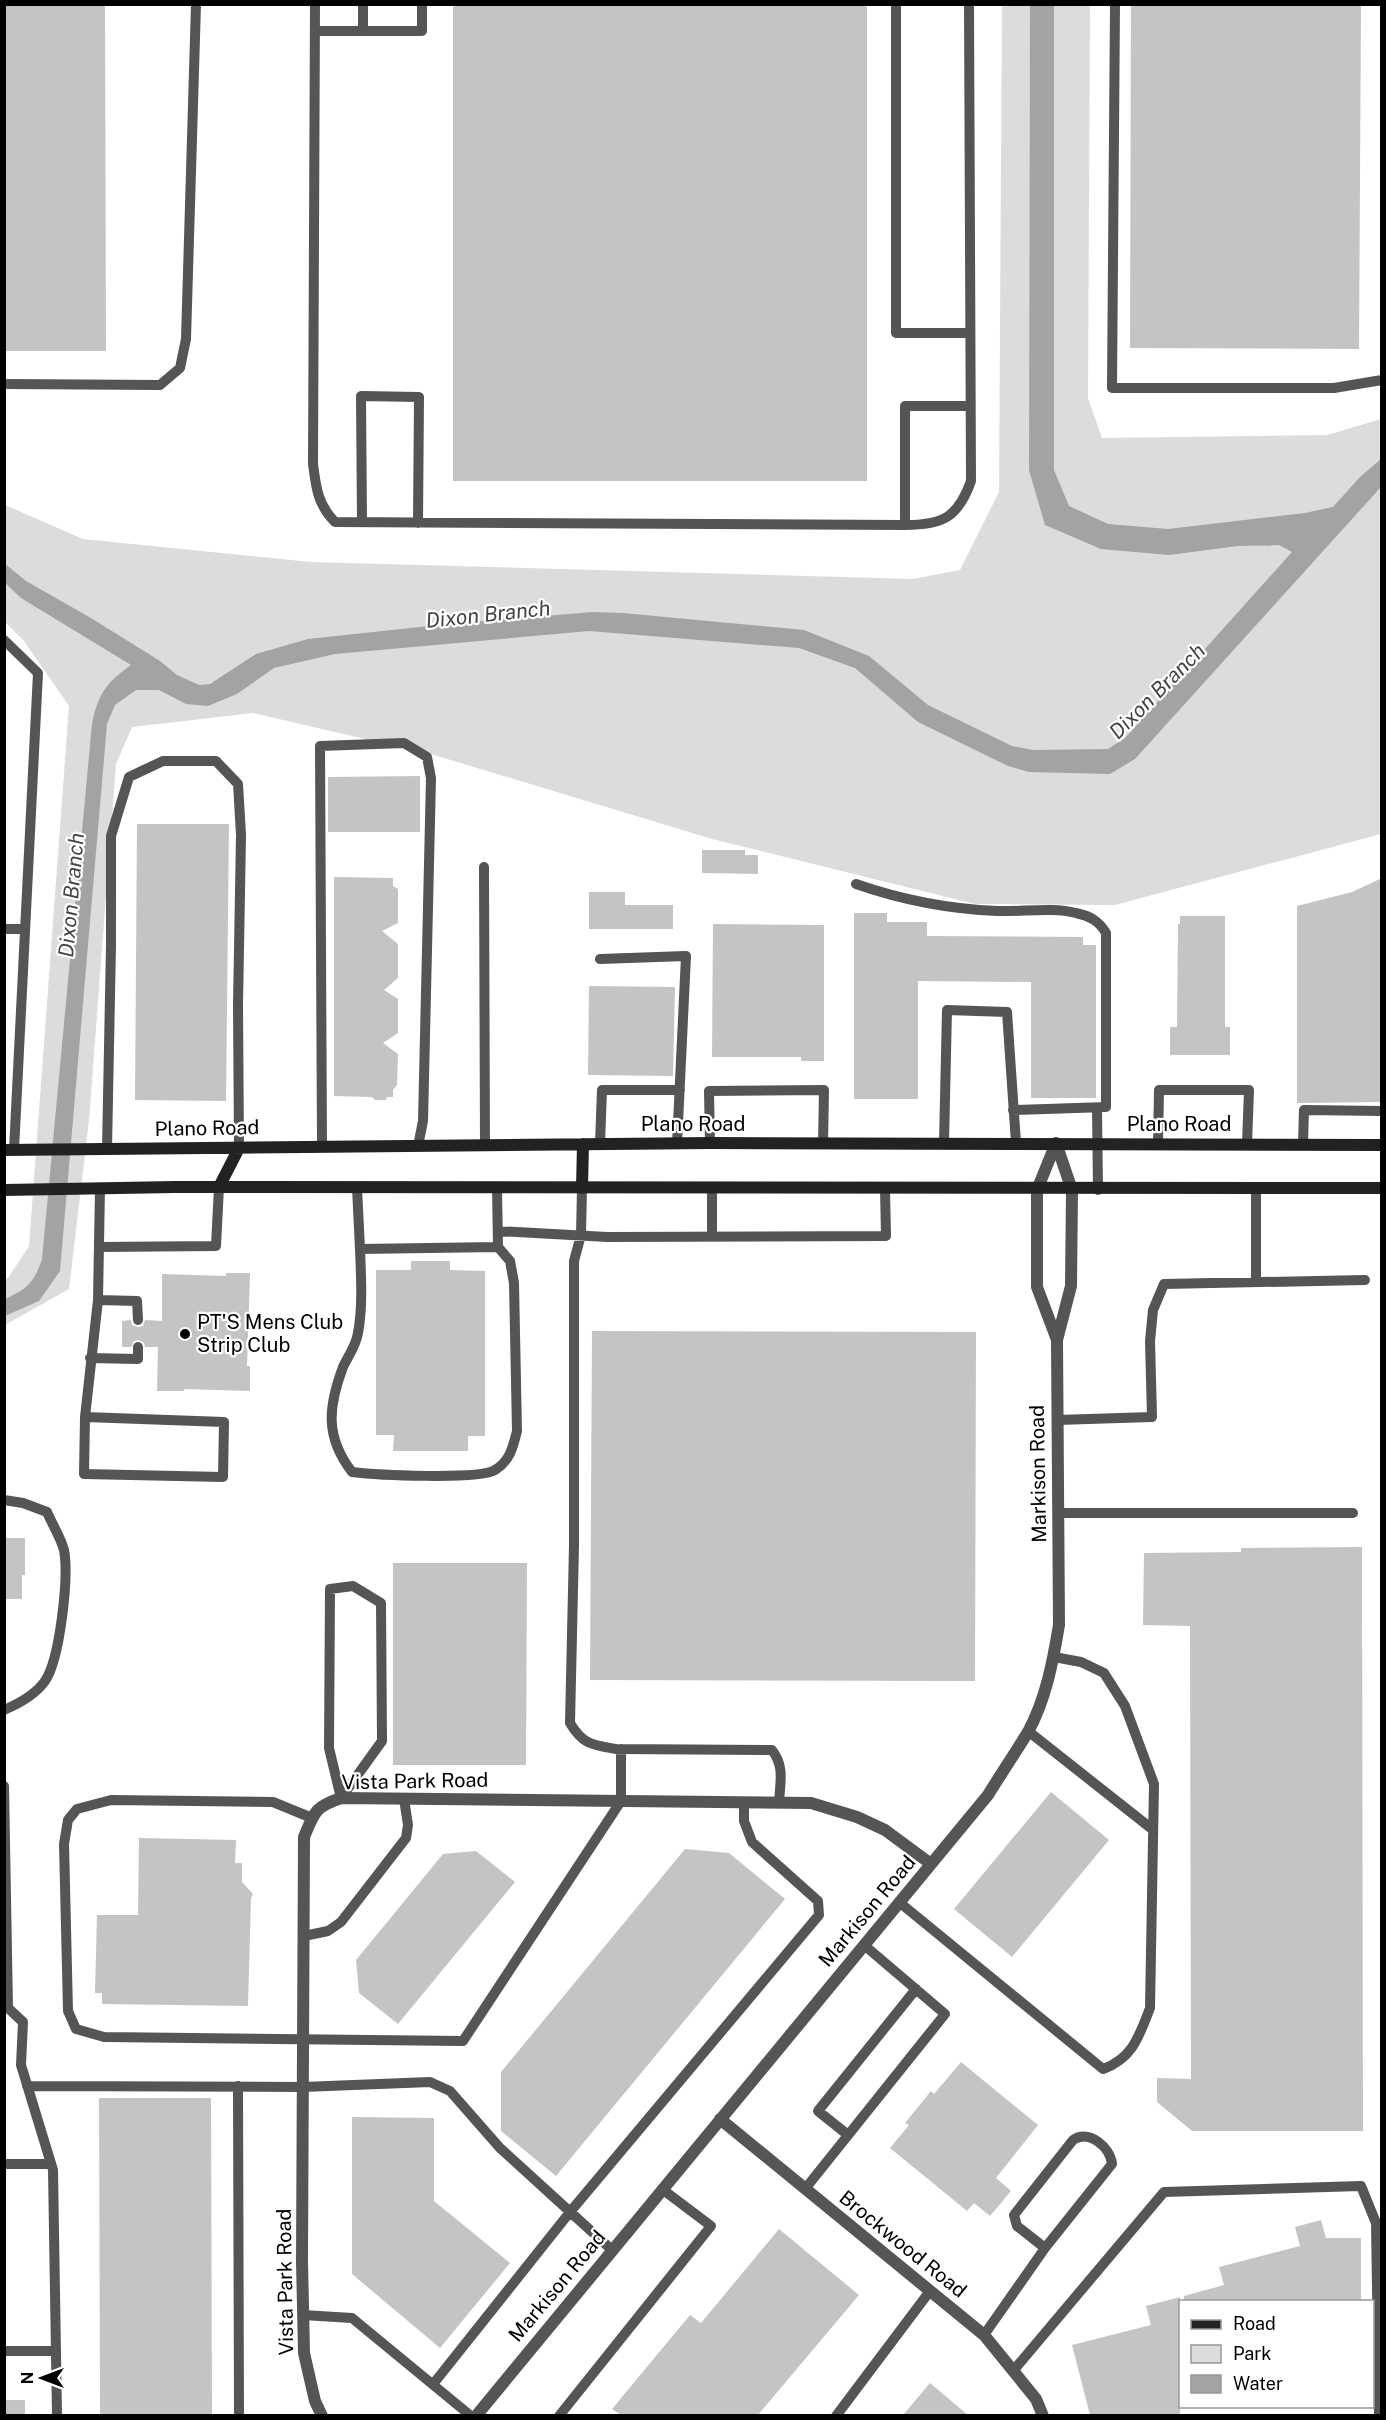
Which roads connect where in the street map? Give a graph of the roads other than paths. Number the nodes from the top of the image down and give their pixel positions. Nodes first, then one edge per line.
1 (196, 4) edge
2 (315, 4) edge
3 (363, 4) edge
4 (422, 4) edge
5 (896, 4) edge
6 (969, 4) edge
7 (1115, 4) edge
8 (315, 32) junction
9 (363, 32) junction
10 (970, 333) junction
11 (1382, 381) edge
12 (4, 384) edge
13 (970, 406) junction
14 (362, 522) junction
15 (418, 523) junction
16 (905, 525) junction
17 (4, 640) edge
18 (484, 867) dead end
19 (856, 884) dead end
20 (4, 929) edge
21 (24, 929) junction
22 (600, 959) dead end
23 (680, 1090) junction
24 (10, 1093) edge
25 (1097, 1107) junction
26 (1014, 1110) junction
27 (1382, 1111) edge
28 (710, 1143) junction
29 (944, 1143) junction
30 (1016, 1143) junction
31 (1056, 1143) junction
32 (583, 1144) junction
33 (600, 1144) junction
34 (678, 1144) junction
35 (823, 1144) junction
36 (1098, 1144) junction
37 (1158, 1144) junction
38 (1247, 1144) junction
39 (1303, 1144) junction
40 (1382, 1145) edge
41 (418, 1146) junction
42 (485, 1146) junction
43 (322, 1147) junction
44 (239, 1148) junction
45 (107, 1149) junction
46 (9, 1150) edge
47 (219, 1187) junction
48 (100, 1188) junction
49 (357, 1188) junction
50 (497, 1188) junction
51 (582, 1188) junction
52 (1382, 1188) edge
53 (712, 1189) junction
54 (885, 1189) junction
55 (1256, 1189) junction
56 (4, 1190) edge
57 (1037, 1190) junction
58 (1072, 1190) junction
59 (1098, 1190) junction
60 (498, 1231) junction
61 (581, 1235) junction
62 (712, 1235) junction
63 (100, 1247) junction
64 (498, 1247) junction
65 (360, 1249) junction
66 (1365, 1280) dead end
67 (1256, 1282) junction
68 (98, 1300) junction
69 (138, 1320) dead end
70 (1057, 1340) junction
71 (138, 1347) dead end
72 (90, 1358) junction
73 (85, 1417) junction
74 (1057, 1420) junction
75 (4, 1500) edge
76 (1058, 1513) junction
77 (1353, 1513) dead end
78 (1054, 1657) junction
79 (4, 1710) edge
80 (1028, 1731) junction
81 (621, 1749) junction
82 (4, 1786) edge
83 (341, 1798) junction
84 (404, 1799) junction
85 (621, 1801) junction
86 (744, 1802) junction
87 (779, 1803) junction
88 (312, 1818) junction
89 (1152, 1829) junction
90 (931, 1864) junction
91 (899, 1902) junction
92 (304, 1936) junction
93 (864, 1945) junction
94 (7, 1978) edge
95 (916, 1989) junction
96 (304, 2038) junction
97 (27, 2086) junction
98 (238, 2086) junction
99 (303, 2087) junction
100 (720, 2119) junction
101 (848, 2135) junction
102 (4, 2164) edge
103 (51, 2164) junction
104 (662, 2189) junction
105 (805, 2189) junction
106 (570, 2212) junction
107 (1045, 2248) junction
108 (612, 2250) junction
109 (930, 2291) junction
110 (303, 2315) junction
111 (984, 2335) junction
112 (4, 2351) edge
113 (56, 2351) junction
114 (1014, 2371) junction
115 (434, 2383) junction
116 (57, 2415) edge
117 (240, 2415) edge
118 (322, 2415) edge
119 (473, 2415) edge
120 (559, 2415) edge
121 (836, 2415) edge
122 (1043, 2415) edge
123 (1379, 2415) edge

1 - 12 lane
2 - 8 lane
3 - 9 lane
4 - 9 lane
5 - 10 lane
6 - 10 lane
7 - 11 lane
8 - 9 lane
8 - 14 lane
10 - 13 lane
13 - 16 lane
13 - 16 lane
14 - 15 lane
14 - 15 lane
15 - 16 lane
17 - 21 lane
18 - 42 lane
19 - 25 lane
20 - 21 lane
21 - 24 lane
22 - 23 lane
23 - 33 lane
23 - 34 lane
24 - 46 lane
25 - 26 lane
25 - 36 lane
26 - 29 lane
26 - 30 lane
27 - 39 lane
28 - 34 main road, Plano Road
28 - 35 main road, Plano Road
28 - 35 lane
29 - 30 main road, Plano Road
29 - 35 main road, Plano Road
30 - 31 main road, Plano Road
31 - 36 main road, Plano Road
31 - 57 street, Markison Road
31 - 58 street, Markison Road
32 - 33 main road, Plano Road
32 - 42 main road, Plano Road
32 - 51 main road
33 - 34 main road, Plano Road
36 - 37 main road, Plano Road
36 - 59 lane
37 - 38 main road, Plano Road
37 - 38 lane
38 - 39 main road, Plano Road
39 - 40 main road, Plano Road
41 - 42 main road, Plano Road
41 - 43 main road, Plano Road
41 - 43 lane
43 - 44 main road, Plano Road
44 - 45 main road, Plano Road
44 - 45 lane
44 - 47 main road
45 - 46 main road, Plano Road
47 - 48 main road
47 - 49 main road
47 - 63 lane
48 - 56 main road
48 - 63 lane
49 - 50 main road
49 - 65 lane
50 - 51 main road
50 - 60 lane
51 - 53 main road
51 - 61 lane
52 - 55 main road
53 - 54 main road
53 - 62 lane
54 - 57 main road
54 - 62 lane
55 - 59 main road
55 - 67 lane
57 - 58 main road
57 - 70 street, Markison Road
58 - 59 main road
58 - 70 street, Markison Road
60 - 61 lane
60 - 64 lane
61 - 62 lane
61 - 81 lane
63 - 68 lane
64 - 65 lane
64 - 65 lane
66 - 67 lane
67 - 74 lane
68 - 69 lane
68 - 72 lane
70 - 74 street, Markison Road
71 - 72 lane
72 - 73 lane
73 - 73 lane
74 - 76 street, Markison Road
75 - 79 lane
76 - 77 lane
76 - 78 street, Markison Road
78 - 80 street, Markison Road
78 - 89 lane
80 - 89 lane
80 - 90 street, Markison Road
81 - 85 lane
81 - 87 lane
82 - 94 lane
83 - 83 lane
83 - 84 street, Vista Park Road
83 - 88 street, Vista Park Road
84 - 85 street, Vista Park Road
84 - 92 lane
85 - 86 street, Vista Park Road
85 - 96 lane
86 - 87 street, Vista Park Road
86 - 106 lane
87 - 90 street, Vista Park Road
88 - 92 street, Vista Park Road
88 - 96 lane
89 - 91 lane
90 - 91 street, Markison Road
91 - 93 street, Markison Road
92 - 96 street, Vista Park Road
93 - 95 lane
93 - 100 street, Markison Road
94 - 97 lane
95 - 101 lane
95 - 101 lane
96 - 99 street, Vista Park Road
97 - 98 lane
97 - 103 lane
98 - 99 lane
98 - 117 lane
99 - 106 lane
99 - 110 street, Vista Park Road
100 - 104 street, Markison Road
100 - 105 street, Brockwood Road
101 - 105 lane
102 - 103 lane
103 - 113 lane
104 - 108 street, Markison Road
104 - 120 lane
105 - 109 street, Brockwood Road
106 - 108 lane
106 - 115 lane
107 - 107 lane
107 - 111 lane
108 - 119 street, Markison Road
109 - 111 street, Brockwood Road
109 - 121 lane
110 - 115 lane
110 - 118 street, Vista Park Road
111 - 114 street, Brockwood Road
112 - 113 lane
113 - 116 lane
114 - 122 street, Brockwood Road
114 - 123 lane
115 - 119 lane

